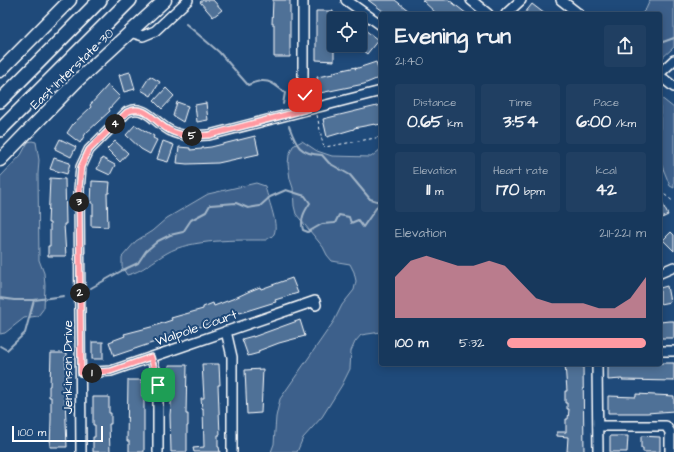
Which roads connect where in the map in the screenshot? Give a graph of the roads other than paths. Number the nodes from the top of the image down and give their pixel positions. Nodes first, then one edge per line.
1 (70, 0) edge
2 (100, 0) edge
3 (130, 0) edge
4 (165, 0) edge
5 (188, 0) edge
6 (303, 0) edge
7 (346, 0) edge
8 (471, 0) edge
9 (521, 0) edge
10 (561, 0) edge
11 (510, 7) edge
12 (486, 12) edge
13 (576, 12) edge
14 (379, 24) edge
15 (130, 32) junction
16 (674, 60) edge
17 (0, 71) edge
18 (662, 71) edge
19 (662, 78) edge
20 (674, 87) edge
21 (379, 91) edge
22 (0, 101) edge
23 (311, 108) junction
24 (0, 130) edge
25 (0, 160) edge
26 (674, 267) edge
27 (662, 272) edge
28 (316, 305) dead end
29 (226, 331) junction
30 (662, 351) edge
31 (674, 351) edge
32 (151, 357) junction
33 (597, 366) edge
34 (81, 373) junction
35 (598, 426) junction
36 (81, 452) edge
37 (158, 452) edge
38 (232, 452) edge
39 (598, 452) edge
40 (670, 452) edge

1 - 17 main road
2 - 22 highway
3 - 24 highway
4 - 15 main road, East Interstate 30
5 - 15 street
6 - 23 street
7 - 14 street
8 - 12 street
9 - 11 street
10 - 13 street
15 - 25 main road, East Interstate 30
16 - 18 street
19 - 20 street
21 - 23 street, Jenkinson Drive
23 - 34 street, Jenkinson Drive
26 - 27 street
28 - 29 street, Walpole Court
29 - 32 street, Walpole Court
29 - 38 street
30 - 31 street
32 - 34 street, Walpole Court
32 - 37 street
33 - 35 street
34 - 36 street, Jenkinson Drive
35 - 39 street
35 - 40 street

